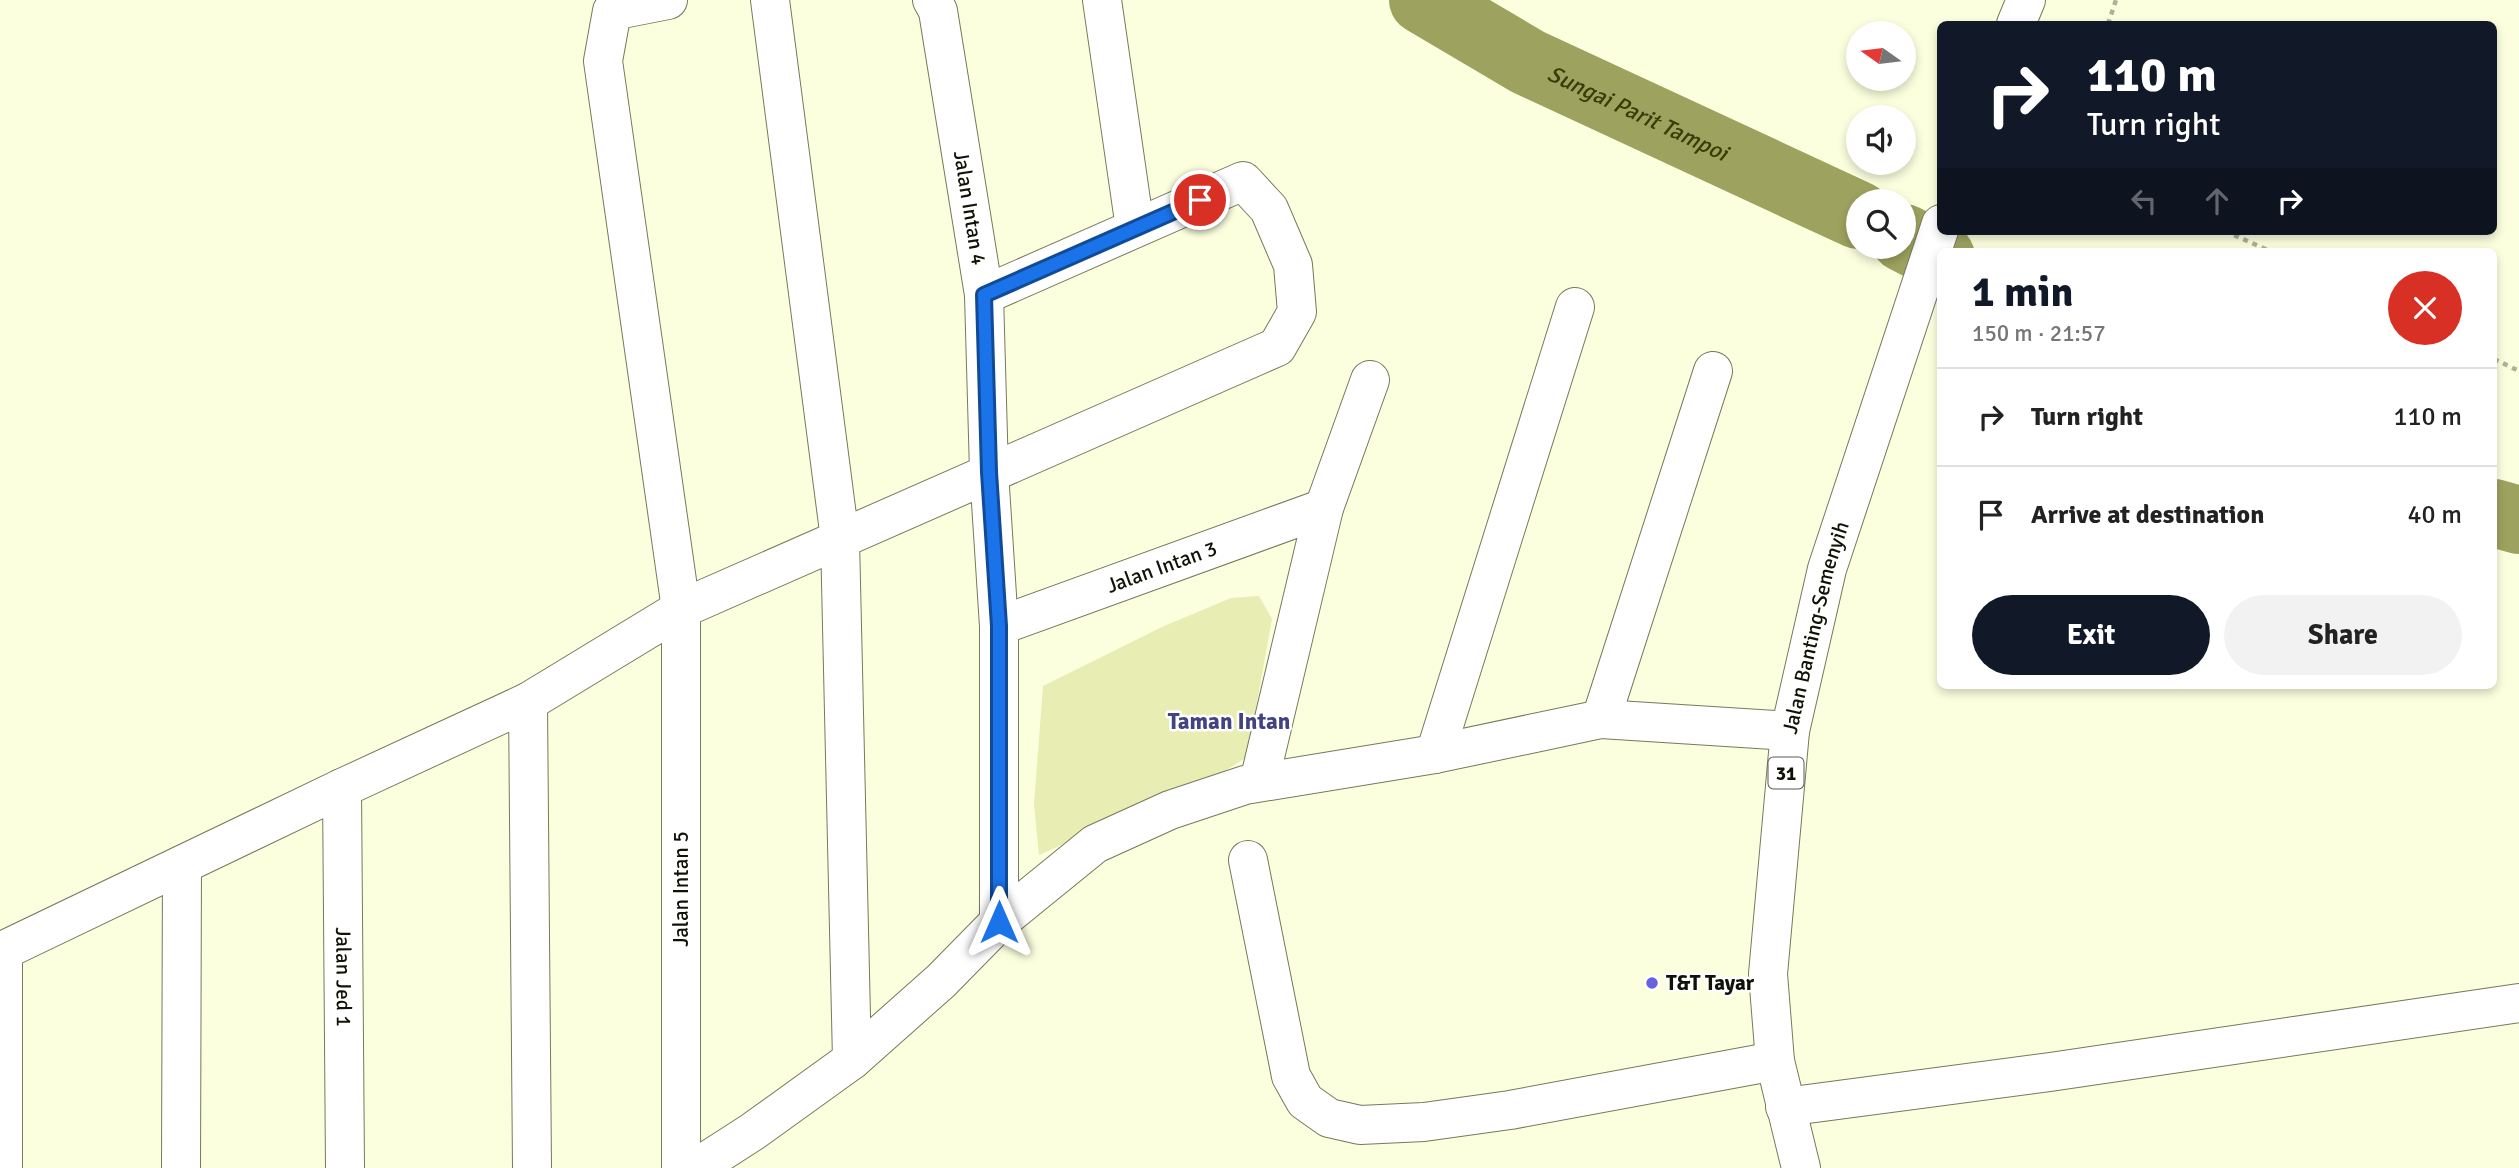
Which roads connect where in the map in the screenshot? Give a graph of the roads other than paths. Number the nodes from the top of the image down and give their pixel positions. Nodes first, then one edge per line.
1 (668, 0) edge
2 (770, 0) edge
3 (932, 0) edge
4 (1102, 0) edge
5 (2026, 0) edge
6 (2017, 21) edge
7 (1135, 228) junction
8 (1937, 235) edge
9 (984, 295) junction
10 (1575, 307) dead end
11 (1713, 371) dead end
12 (1370, 380) dead end
13 (989, 472) junction
14 (1324, 508) junction
15 (840, 538) junction
16 (681, 609) junction
17 (999, 626) junction
18 (528, 702) junction
19 (1601, 719) junction
20 (1790, 731) junction
21 (1435, 754) junction
22 (1259, 782) junction
23 (342, 788) junction
24 (1248, 860) dead end
25 (182, 865) junction
26 (999, 922) junction
27 (1, 952) edge
28 (2519, 1003) edge
29 (852, 1060) junction
30 (1775, 1061) junction
31 (1786, 1107) junction
32 (4, 1168) edge
33 (181, 1168) edge
34 (345, 1168) edge
35 (532, 1168) edge
36 (681, 1168) edge
37 (696, 1168) edge
38 (1801, 1168) edge

1 - 16 street, Jalan Intan 5
2 - 15 street
3 - 9 street, Jalan Intan 4
4 - 7 street
5 - 6 street
7 - 9 street
7 - 13 street
8 - 20 street, Jalan Banting-Semenyih / 31
9 - 13 street, Jalan Intan 4
10 - 21 street
11 - 19 street
12 - 14 street
13 - 15 street
13 - 17 street, Jalan Intan 4
14 - 17 street, Jalan Intan 3
14 - 22 street
15 - 16 street
15 - 29 street
16 - 18 street
16 - 36 street, Jalan Intan 5
17 - 26 street, Jalan Intan 4
18 - 23 street
18 - 35 street
19 - 20 street
19 - 21 street
20 - 30 street, Jalan Banting-Semenyih / 31
21 - 22 street
22 - 26 street
23 - 25 street
23 - 34 street, Jalan Jed 1
24 - 30 street
25 - 27 street
25 - 33 street
26 - 29 street
27 - 32 street
28 - 31 street
29 - 37 street
30 - 31 street, Jalan Banting-Semenyih / 31
31 - 38 street, Jalan Banting-Semenyih / 31

